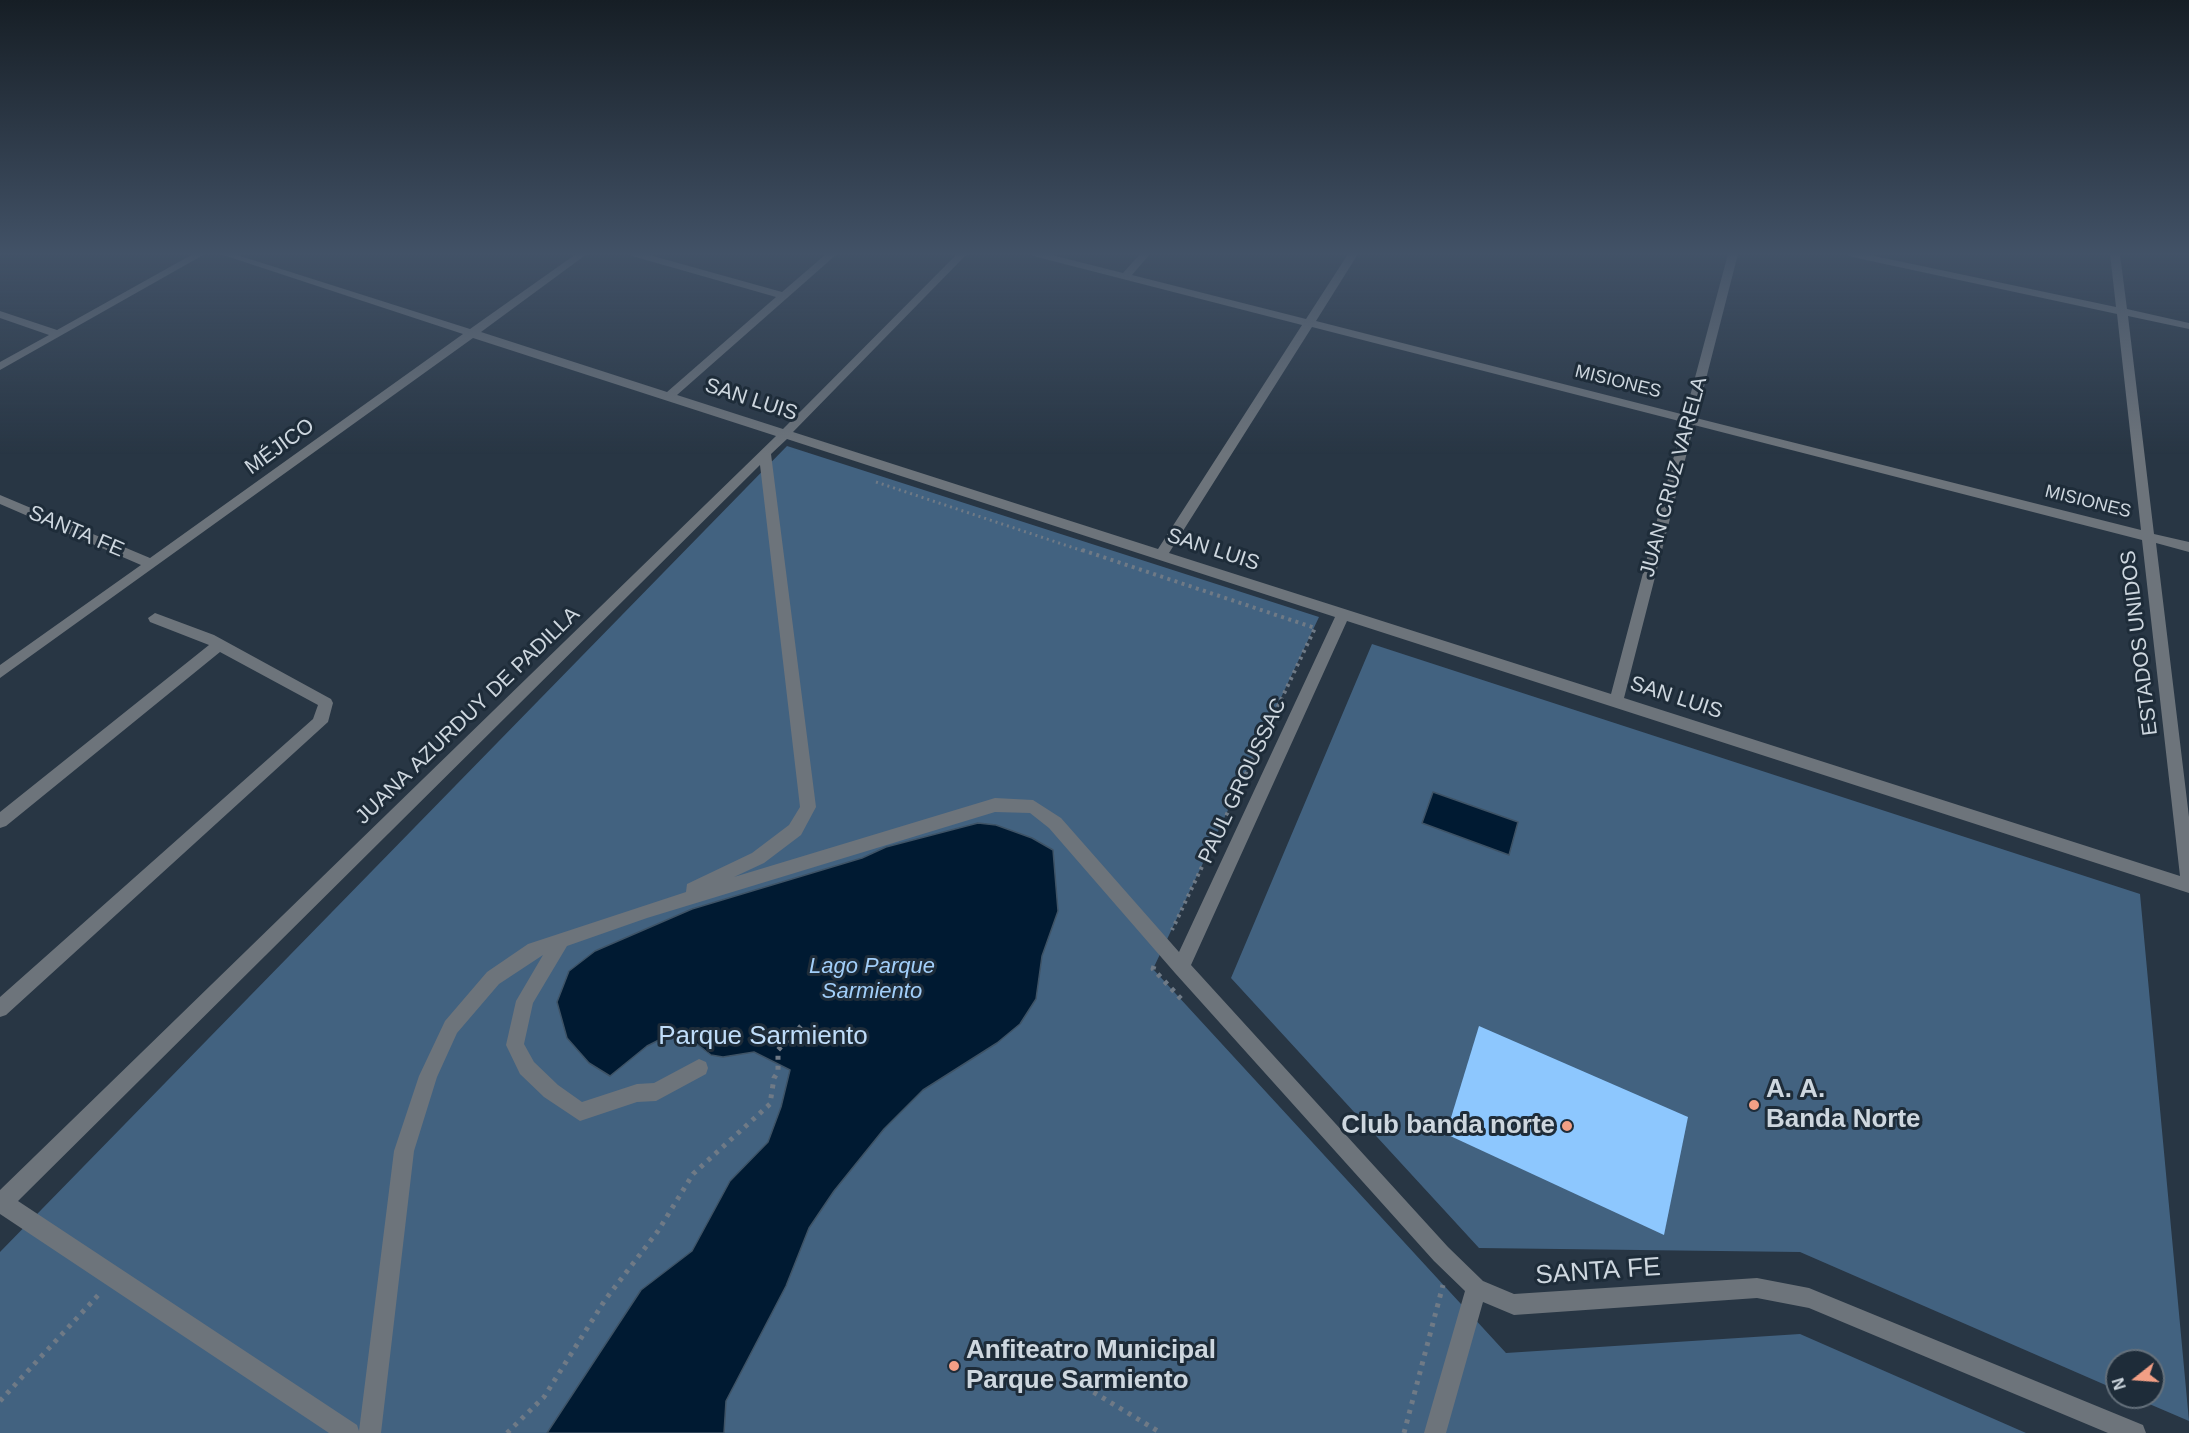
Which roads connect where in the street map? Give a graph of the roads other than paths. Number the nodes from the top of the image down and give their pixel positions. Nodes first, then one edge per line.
1 (20, 321) edge
2 (81, 321) edge
3 (434, 321) edge
4 (489, 321) edge
5 (755, 321) edge
6 (896, 321) edge
7 (1310, 321) joint
8 (1715, 321) edge
9 (2123, 321) edge
10 (2164, 321) edge
11 (2189, 326) edge
12 (472, 333) junction
13 (58, 334) junction
14 (0, 367) edge
15 (670, 395) junction
16 (1689, 418) junction
17 (785, 434) junction
18 (765, 453) junction
19 (0, 499) edge
20 (2148, 536) junction
21 (2189, 547) edge
22 (1161, 555) junction
23 (151, 564) junction
24 (1343, 614) junction
25 (155, 618) dead end
26 (219, 645) junction
27 (0, 673) edge
28 (1616, 701) junction
29 (0, 821) edge
30 (2189, 886) edge
31 (647, 911) junction
32 (561, 940) junction
33 (1181, 967) junction
34 (0, 1009) edge
35 (699, 1068) dead end
36 (1, 1203) edge
37 (1476, 1288) junction
38 (349, 1433) edge
39 (370, 1433) edge
40 (1435, 1433) edge
41 (2135, 1433) edge

1 - 13 street
2 - 13 street
3 - 12 street, SAN LUIS
4 - 12 street, MÉJICO
5 - 15 street
6 - 17 street, JUANA AZURDUY DE PADILLA
7 - 16 street, MISIONES
7 - 22 street
8 - 16 street, JUAN CRUZ VARELA
9 - 20 street, ESTADOS UNIDOS
10 - 11 street
12 - 15 street, SAN LUIS
12 - 23 street, MÉJICO
13 - 14 street
15 - 17 street, SAN LUIS
16 - 20 street, MISIONES
16 - 28 street, JUAN CRUZ VARELA
17 - 18 street, JUANA AZURDUY DE PADILLA
17 - 22 street, SAN LUIS
18 - 31 street
18 - 36 street, JUANA AZURDUY DE PADILLA
19 - 23 street, SANTA FE
20 - 21 street, MISIONES
20 - 30 street, ESTADOS UNIDOS
22 - 24 street, SAN LUIS
23 - 27 street, MÉJICO
24 - 28 street, SAN LUIS
24 - 33 street, PAUL GROUSSAC
25 - 26 street
26 - 29 street
26 - 34 street
28 - 30 street, SAN LUIS
31 - 32 street
31 - 33 street, SANTA FE
32 - 35 street
32 - 39 street
33 - 37 street, SANTA FE
36 - 38 street
37 - 40 street
37 - 41 street, SANTA FE

